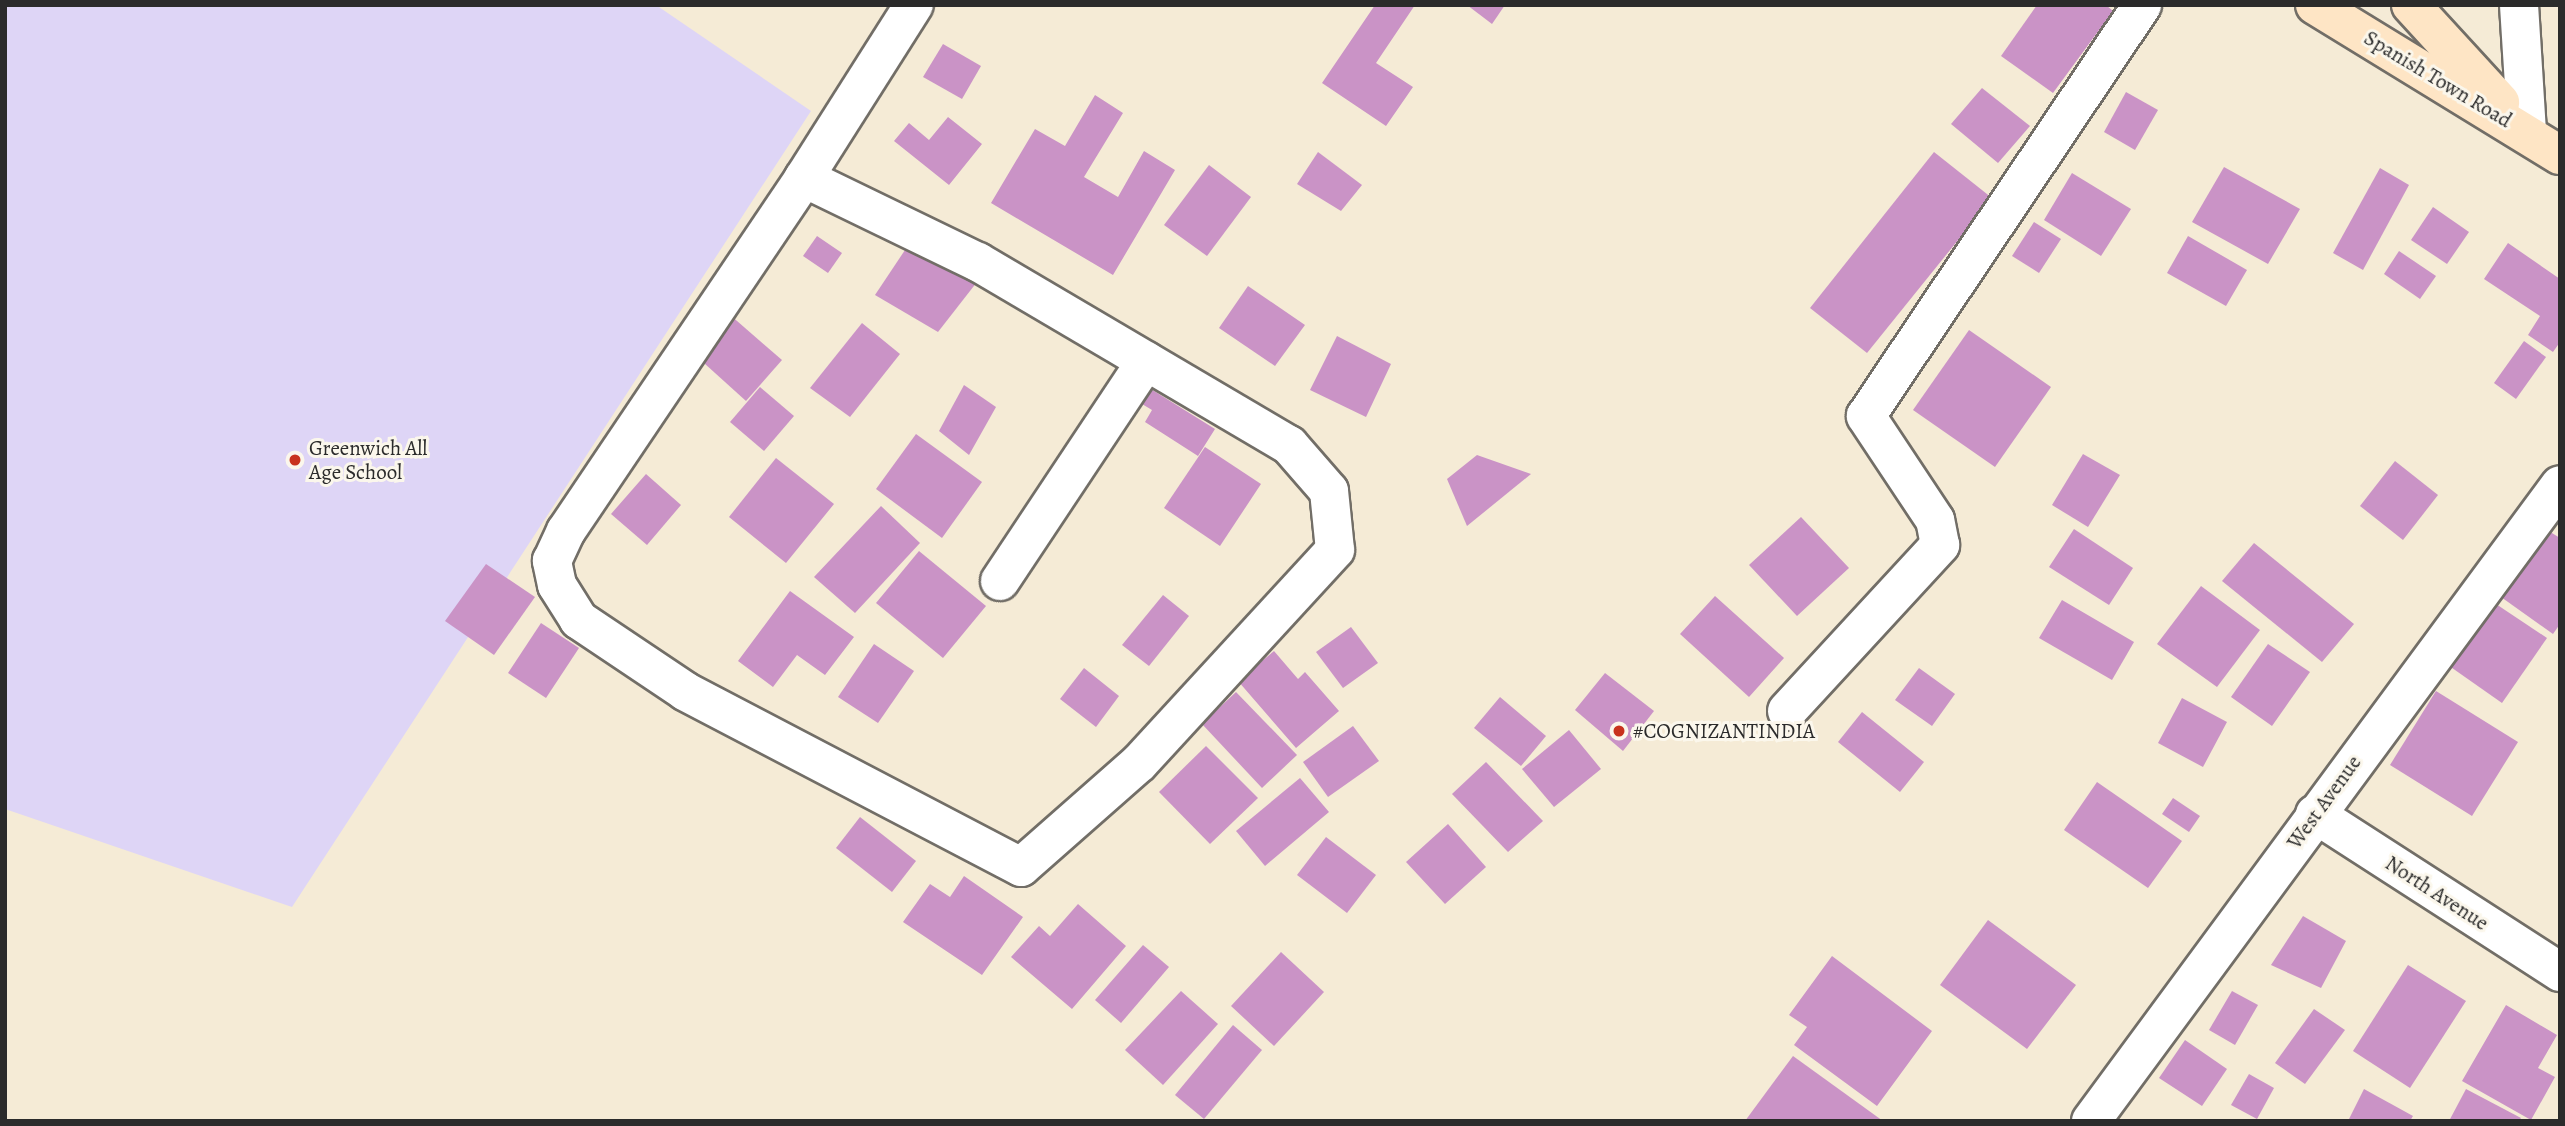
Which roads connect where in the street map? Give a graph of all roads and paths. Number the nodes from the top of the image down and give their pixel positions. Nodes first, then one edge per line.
1 (914, 5) edge
2 (2142, 5) edge
3 (2315, 5) edge
4 (2411, 5) edge
5 (2519, 5) edge
6 (2527, 132) junction
7 (2560, 155) edge
8 (804, 178) junction
9 (1146, 361) junction
10 (2560, 485) edge
11 (1000, 581) dead end
12 (1787, 711) dead end
13 (2315, 814) junction
14 (2560, 972) edge
15 (2091, 1121) edge

1 - 8 street
2 - 12 street
3 - 6 main road, Spanish Town Road
4 - 6 main road
5 - 6 street
6 - 7 main road, Spanish Town Road
8 - 9 street
8 - 9 street
9 - 11 street
10 - 13 street, West Avenue
13 - 14 street, North Avenue
13 - 15 street, West Avenue

